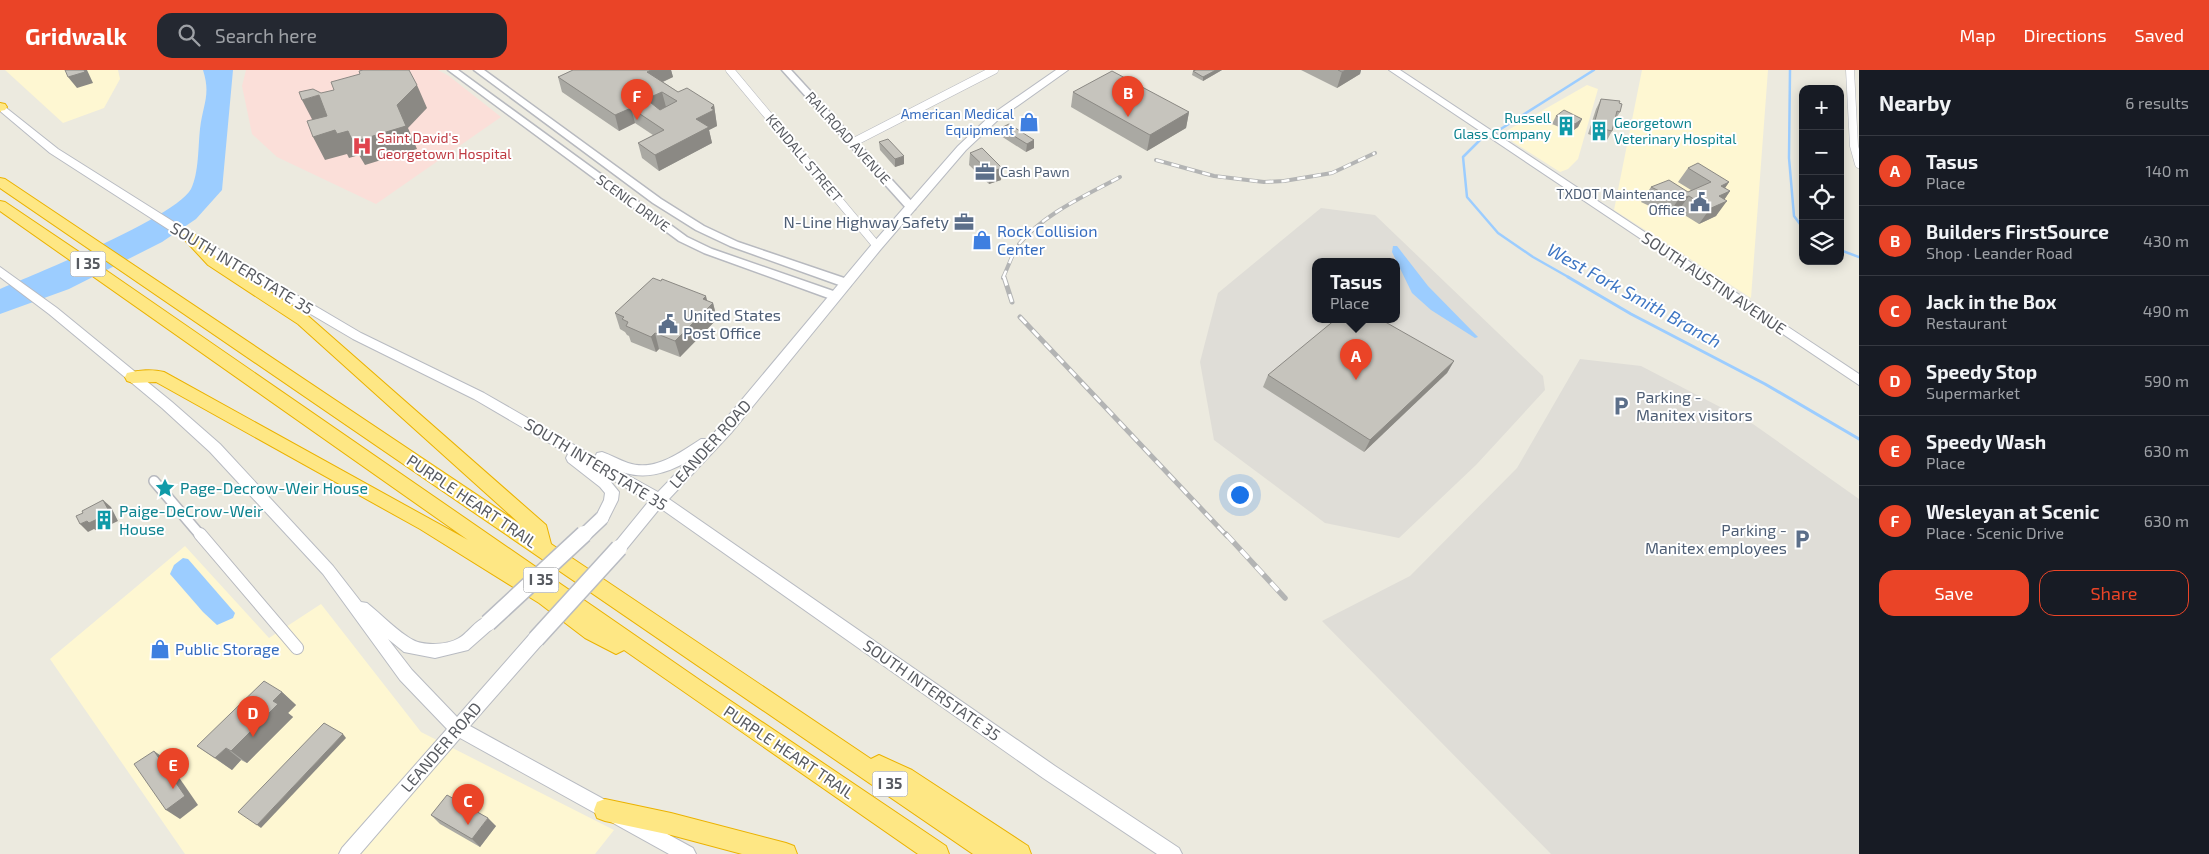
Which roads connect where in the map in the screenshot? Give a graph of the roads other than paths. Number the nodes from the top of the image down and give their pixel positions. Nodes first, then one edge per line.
1 (452, 70) edge
2 (730, 70) edge
3 (786, 70) edge
4 (994, 70) edge
5 (1063, 70) edge
6 (1394, 70) edge
7 (1850, 70) edge
8 (480, 71) edge
9 (465, 78) junction
10 (521, 102) junction
11 (0, 107) edge
12 (506, 109) junction
13 (570, 137) junction
14 (852, 143) junction
15 (554, 145) junction
16 (1859, 164) edge
17 (81, 170) joint
18 (0, 182) edge
19 (643, 190) junction
20 (626, 199) junction
21 (0, 205) edge
22 (911, 207) junction
23 (700, 228) junction
24 (189, 237) junction
25 (683, 239) junction
26 (877, 246) junction
27 (0, 271) edge
28 (846, 283) junction
29 (835, 296) junction
30 (133, 377) junction
31 (1859, 380) edge
32 (544, 432) junction
33 (721, 434) junction
34 (154, 481) dead end
35 (659, 500) junction
36 (542, 549) junction
37 (344, 594) junction
38 (297, 648) dead end
39 (697, 690) junction
40 (786, 714) junction
41 (457, 728) junction
42 (605, 810) junction
43 (348, 854) edge
44 (687, 854) edge
45 (786, 854) edge
46 (938, 854) edge
47 (994, 854) edge
48 (1020, 854) edge
49 (1173, 854) edge

1 - 9 street, SCENIC DRIVE
2 - 26 street, KENDALL STREET
3 - 14 street, RAILROAD AVENUE
4 - 14 street
5 - 22 main road, LEANDER ROAD
6 - 31 main road, SOUTH AUSTIN AVENUE
7 - 16 street
8 - 9 street
8 - 10 street, SCENIC DRIVE
9 - 12 street, SCENIC DRIVE
10 - 12 street
10 - 13 street, SCENIC DRIVE
11 - 17 main road, SOUTH INTERSTATE 35
12 - 15 street, SCENIC DRIVE
13 - 15 street
13 - 19 street, SCENIC DRIVE
14 - 22 street, RAILROAD AVENUE
15 - 20 street, SCENIC DRIVE
17 - 24 main road, SOUTH INTERSTATE 35
18 - 36 highway, PURPLE HEART TRAIL / I 35
19 - 20 street
19 - 23 street, SCENIC DRIVE
20 - 25 street, SCENIC DRIVE
21 - 39 highway, PURPLE HEART TRAIL / I 35
22 - 26 main road, LEANDER ROAD
23 - 25 street
23 - 28 street, SCENIC DRIVE
24 - 32 main road, SOUTH INTERSTATE 35
24 - 36 highway
25 - 29 street, SCENIC DRIVE
26 - 28 main road, LEANDER ROAD
27 - 30 main road
28 - 29 main road, LEANDER ROAD
29 - 33 main road, LEANDER ROAD
30 - 37 main road
30 - 39 highway
32 - 33 main road
32 - 35 main road, SOUTH INTERSTATE 35
32 - 37 main road, bridge
33 - 35 main road, LEANDER ROAD
34 - 38 street
35 - 41 main road, LEANDER ROAD, bridge
35 - 49 main road, SOUTH INTERSTATE 35
36 - 40 highway, PURPLE HEART TRAIL / I 35
37 - 41 main road
39 - 46 highway, PURPLE HEART TRAIL / I 35
40 - 47 highway, PURPLE HEART TRAIL / I 35
40 - 48 highway
41 - 42 main road
41 - 43 main road, LEANDER ROAD
42 - 44 main road
42 - 45 highway

